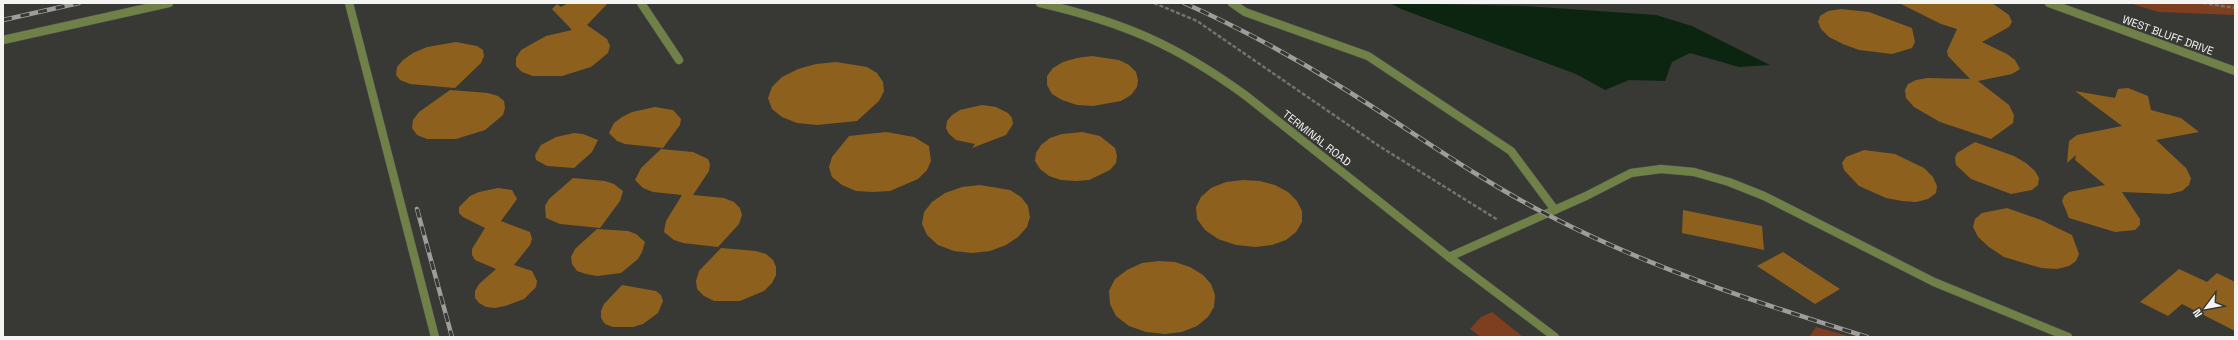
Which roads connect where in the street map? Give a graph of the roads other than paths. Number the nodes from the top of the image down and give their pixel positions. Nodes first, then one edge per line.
1 (170, 3) edge
2 (350, 3) edge
3 (642, 3) edge
4 (1040, 3) edge
5 (1232, 3) edge
6 (2049, 3) edge
7 (3, 40) edge
8 (679, 60) dead end
9 (2235, 71) edge
10 (1556, 210) junction
11 (1449, 257) junction
12 (435, 337) edge
13 (1555, 337) edge
14 (2068, 337) edge

1 - 7 street
2 - 12 street
3 - 8 street
4 - 11 street, TERMINAL ROAD
5 - 10 street
6 - 9 street, WEST BLUFF DRIVE
10 - 11 street
10 - 14 street
11 - 13 street, TERMINAL ROAD

